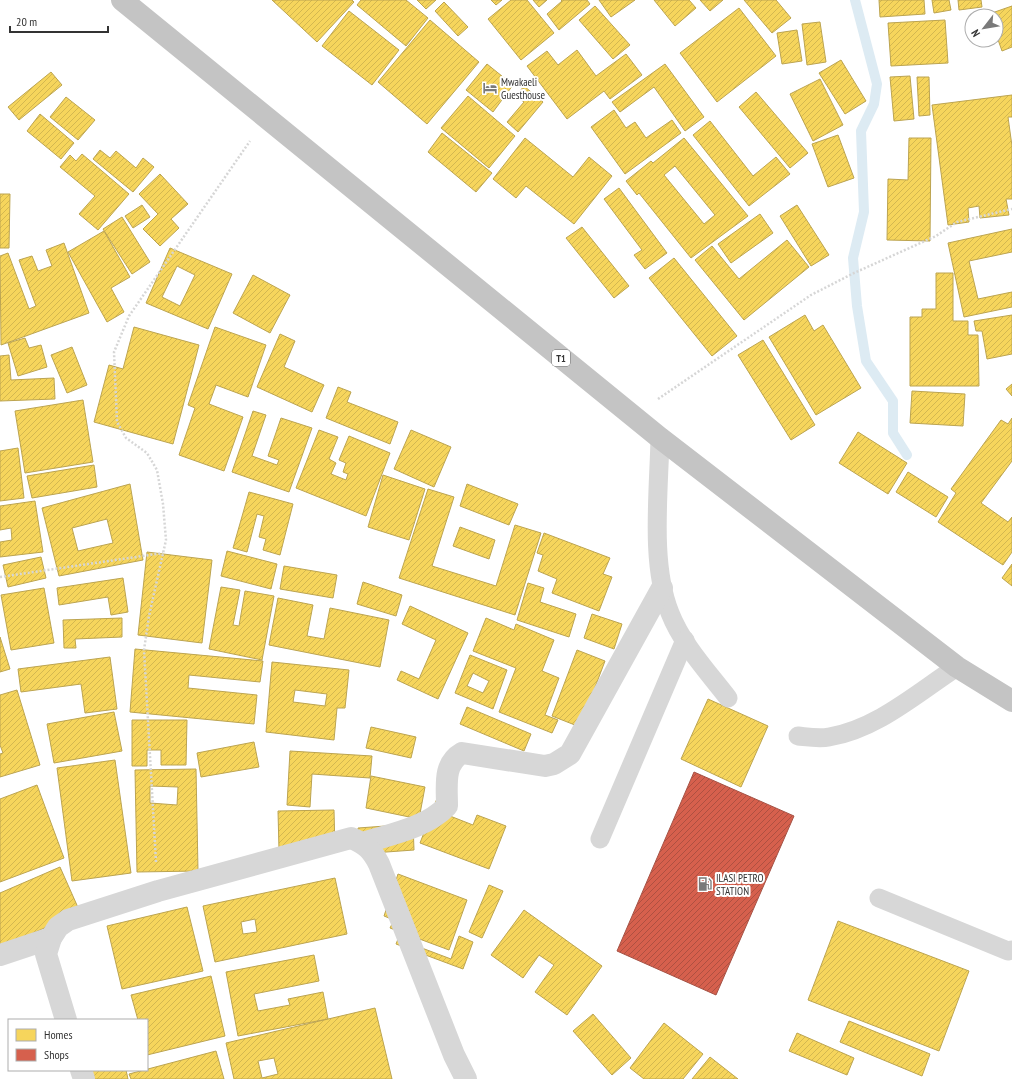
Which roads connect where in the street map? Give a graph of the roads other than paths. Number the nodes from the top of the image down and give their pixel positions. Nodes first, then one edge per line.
1 (122, 0) edge
2 (660, 438) junction
3 (662, 588) junction
4 (685, 640) junction
5 (957, 667) junction
6 (728, 698) dead end
7 (1012, 701) edge
8 (798, 736) dead end
9 (600, 839) dead end
10 (363, 843) junction
11 (879, 898) dead end
12 (50, 938) junction
13 (1012, 950) edge
14 (0, 955) edge
15 (66, 1019) edge
16 (466, 1079) edge

1 - 2 highway, T1
2 - 3 lane
2 - 5 highway, T1
3 - 4 lane
3 - 10 street
4 - 6 lane
4 - 9 lane
5 - 7 highway, T1
5 - 8 lane
10 - 12 street
10 - 16 street
11 - 13 lane
12 - 14 street
12 - 15 street

